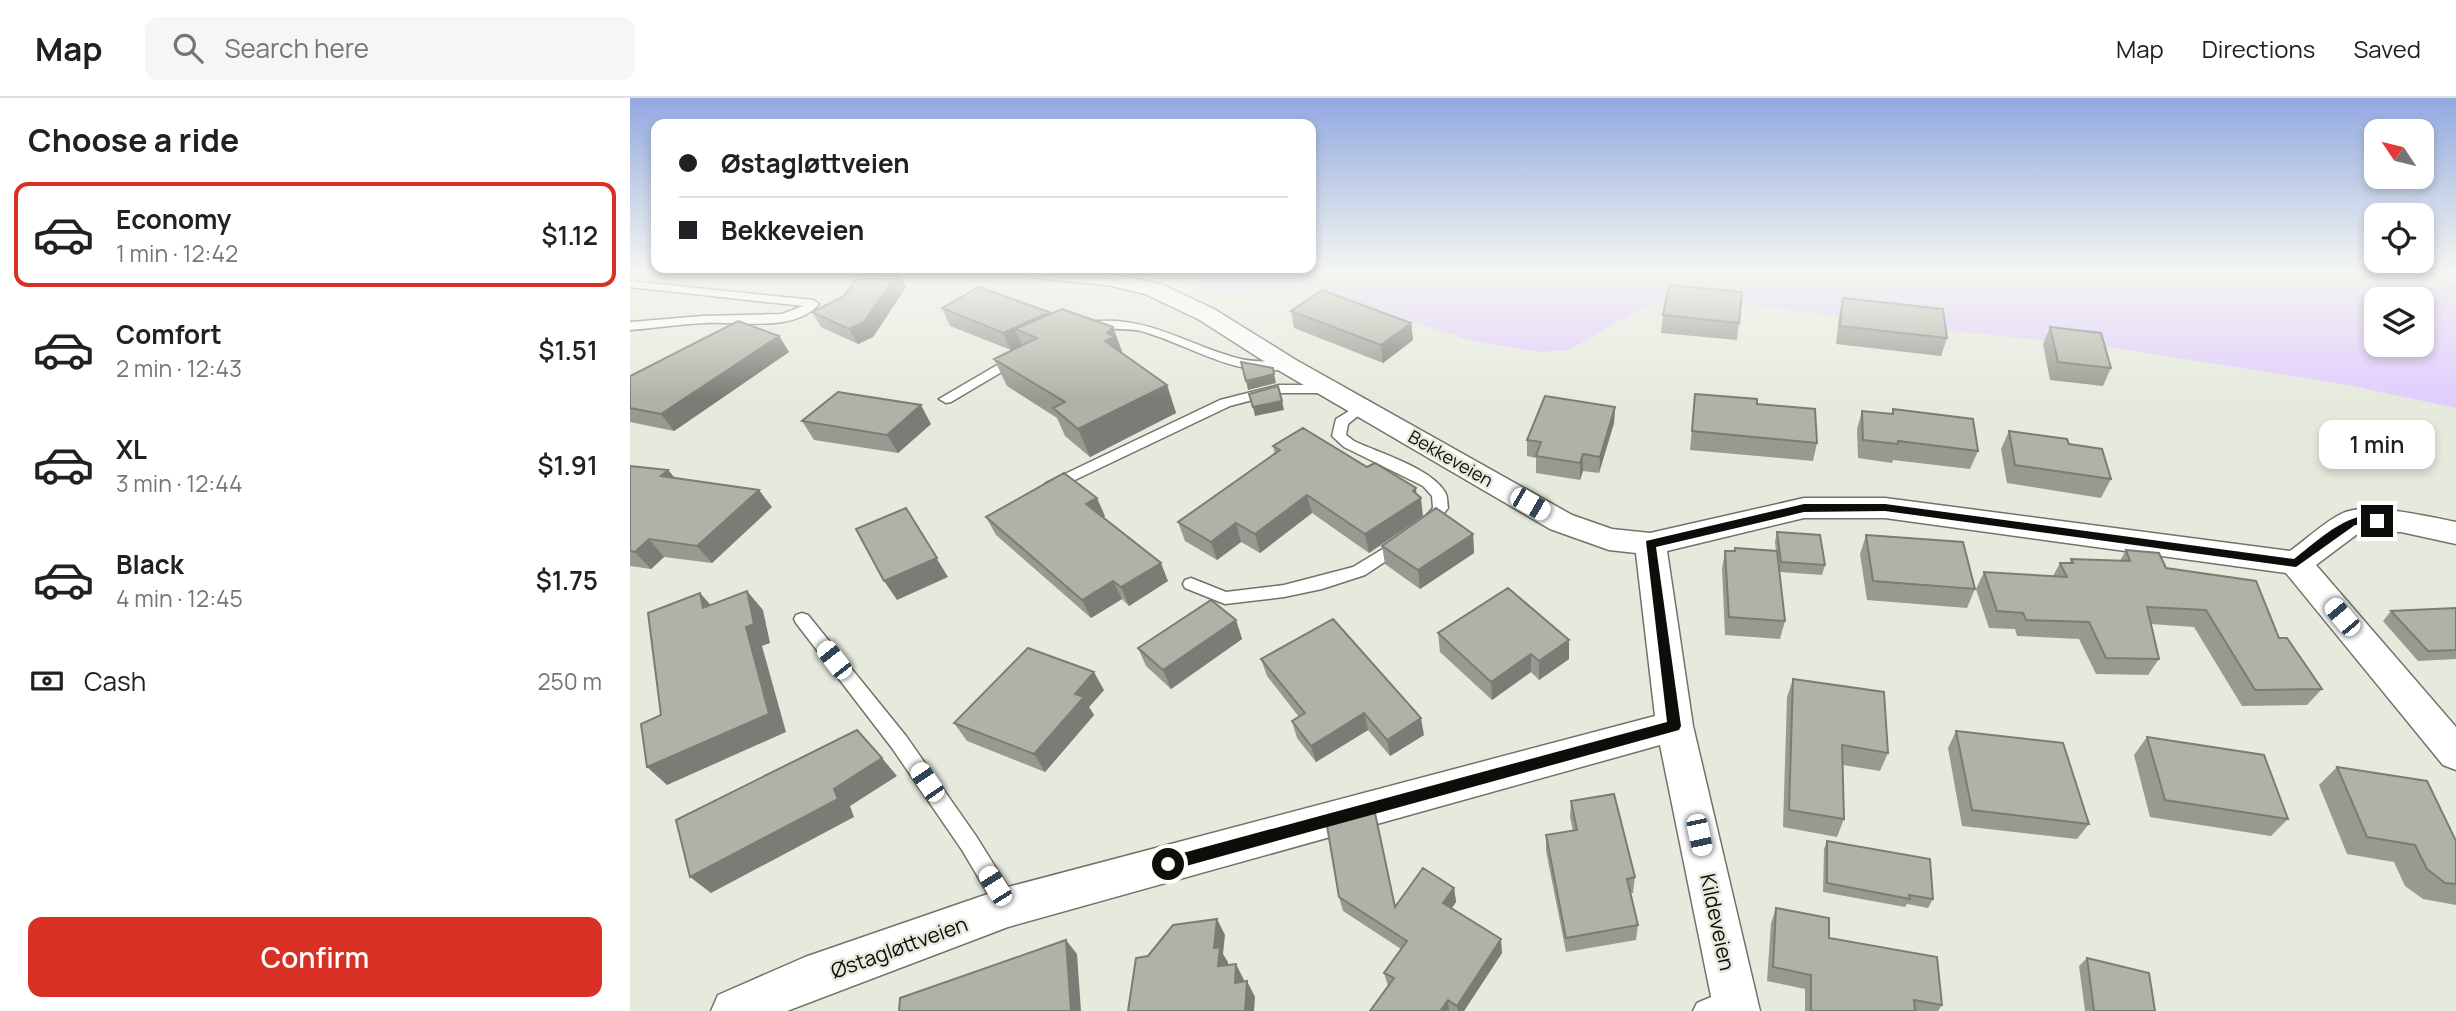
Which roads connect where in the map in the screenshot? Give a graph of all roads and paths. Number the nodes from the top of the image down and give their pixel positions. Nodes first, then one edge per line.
1 (800, 314) edge
2 (1205, 314) edge
3 (630, 326) edge
4 (1068, 331) edge
5 (1027, 352) edge
6 (1287, 365) junction
7 (1329, 389) junction
8 (946, 400) dead end
9 (1362, 407) junction
10 (1042, 491) edge
11 (2456, 533) edge
12 (1650, 544) junction
13 (2296, 563) junction
14 (1191, 584) dead end
15 (802, 619) dead end
16 (1675, 726) junction
17 (2456, 754) edge
18 (1008, 907) junction
19 (802, 996) edge
20 (1725, 1007) edge
21 (734, 1011) edge

1 - 3 lane
2 - 6 street, Bekkeveien
4 - 6 lane
5 - 8 lane
6 - 7 street, Bekkeveien
7 - 9 street, Bekkeveien
7 - 10 lane
9 - 12 street, Bekkeveien
9 - 14 lane
11 - 13 street
12 - 13 street, Bekkeveien
12 - 16 street, Kildeveien
13 - 17 street
15 - 18 lane
16 - 18 street, Østagløttveien
16 - 20 street, Kildeveien
18 - 19 street, Østagløttveien
19 - 21 street, Østagløttveien

